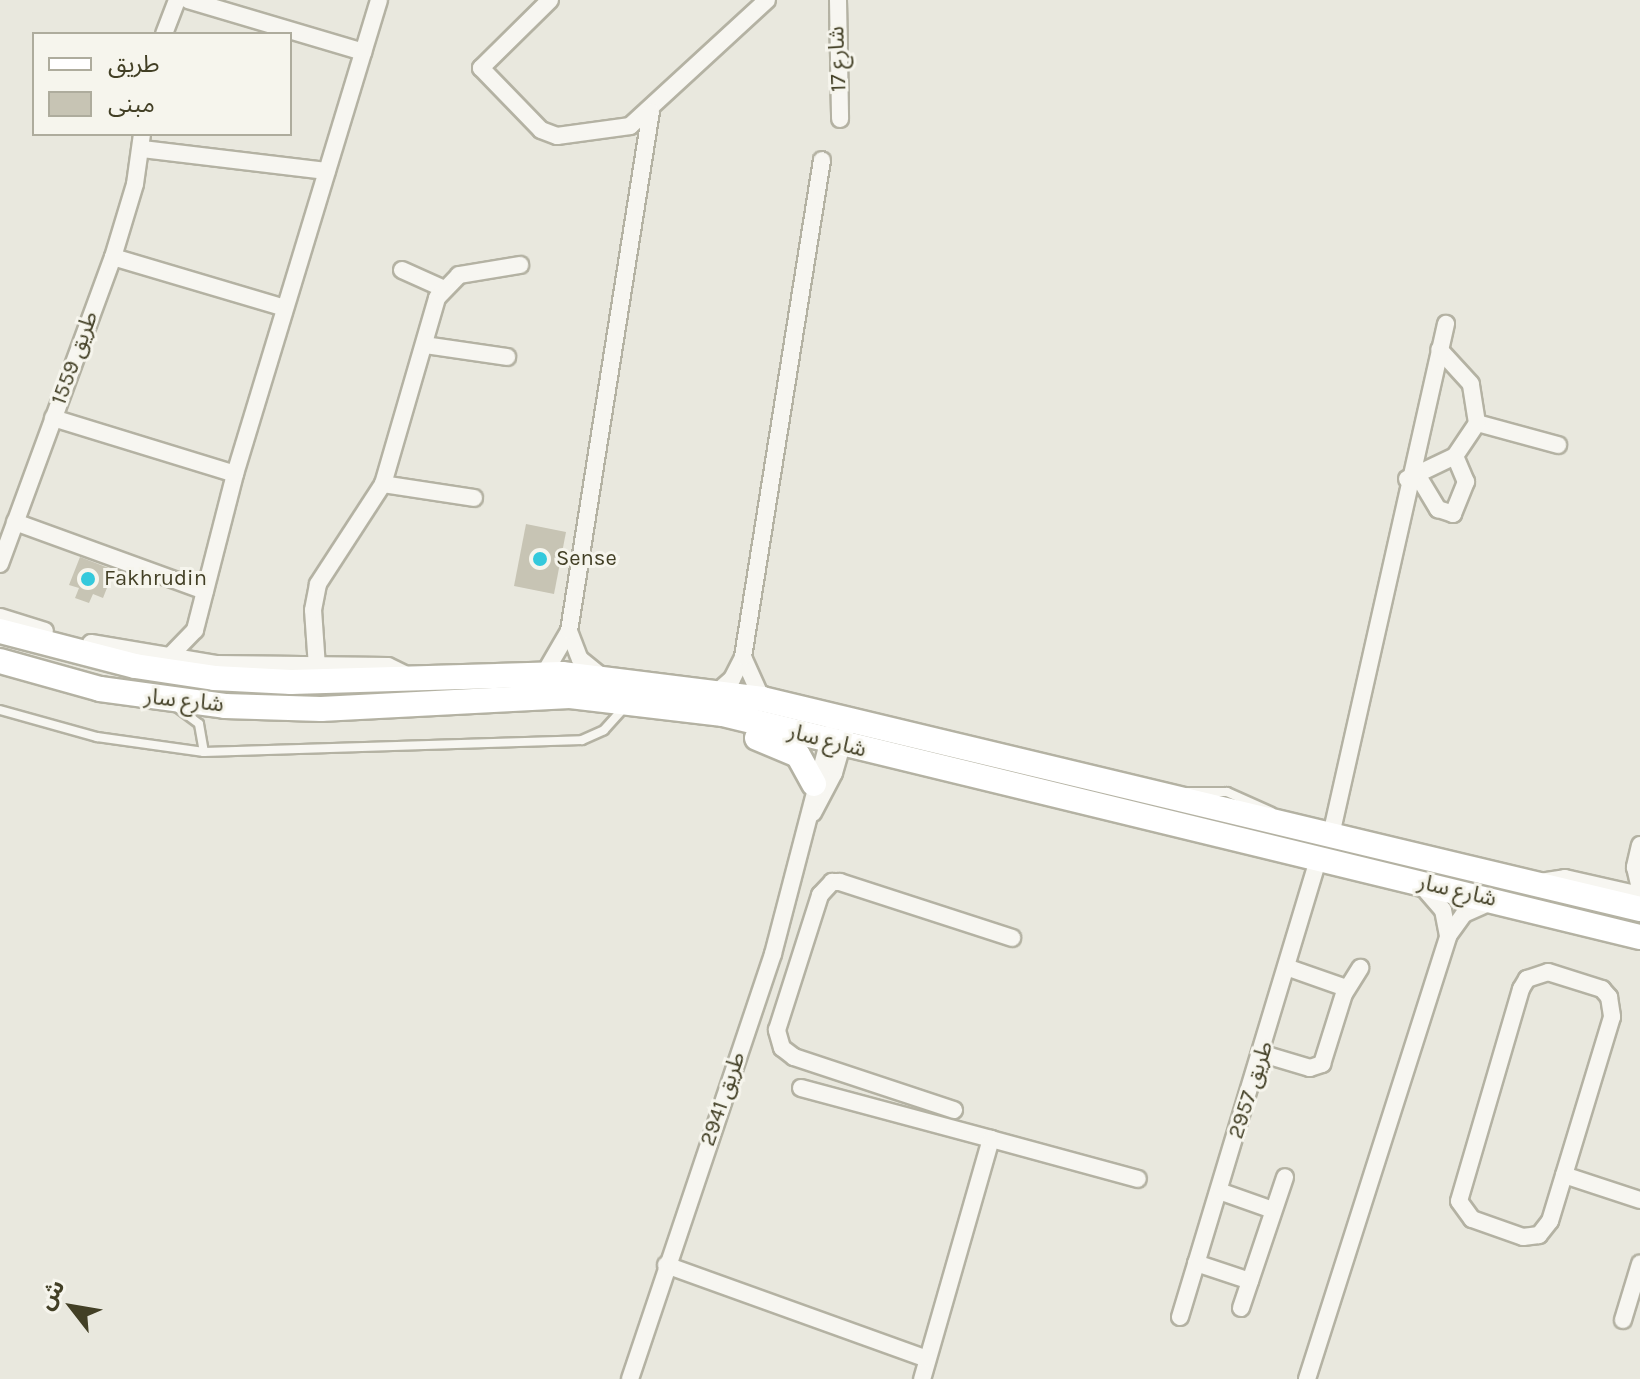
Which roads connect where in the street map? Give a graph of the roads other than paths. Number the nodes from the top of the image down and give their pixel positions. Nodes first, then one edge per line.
1 (177, 0) edge
2 (188, 0) edge
3 (379, 0) edge
4 (550, 0) edge
5 (767, 0) edge
6 (838, 0) edge
7 (165, 32) edge
8 (363, 52) junction
9 (651, 111) junction
10 (840, 119) dead end
11 (142, 142) edge
12 (822, 160) dead end
13 (327, 171) junction
14 (113, 257) junction
15 (520, 265) dead end
16 (402, 270) dead end
17 (442, 288) junction
18 (285, 308) junction
19 (1446, 324) dead end
20 (425, 345) junction
21 (1439, 349) junction
22 (507, 357) dead end
23 (53, 418) junction
24 (1477, 423) junction
25 (1558, 445) dead end
26 (1455, 456) junction
27 (235, 474) junction
28 (1413, 478) junction
29 (383, 484) junction
30 (474, 498) dead end
31 (15, 522) junction
32 (0, 564) edge
33 (205, 591) junction
34 (0, 617) edge
35 (195, 630) junction
36 (0, 631) edge
37 (569, 631) junction
38 (743, 657) junction
39 (168, 658) junction
40 (3, 664) edge
41 (217, 664) junction
42 (317, 667) junction
43 (544, 674) junction
44 (601, 676) junction
45 (412, 678) junction
46 (717, 692) junction
47 (762, 699) junction
48 (163, 700) junction
49 (630, 701) junction
50 (677, 706) junction
51 (0, 710) edge
52 (842, 719) junction
53 (835, 744) junction
54 (204, 752) junction
55 (814, 784) junction
56 (810, 818) junction
57 (1331, 835) junction
58 (1640, 845) edge
59 (1318, 861) junction
60 (1635, 867) junction
61 (1418, 882) junction
62 (1537, 883) junction
63 (1609, 887) junction
64 (1640, 888) edge
65 (1640, 895) edge
66 (1497, 901) junction
67 (1640, 909) edge
68 (1448, 936) junction
69 (1640, 937) edge
70 (1012, 938) dead end
71 (773, 954) junction
72 (798, 963) junction
73 (1289, 968) junction
74 (1360, 968) dead end
75 (1346, 988) junction
76 (1263, 1054) junction
77 (801, 1088) dead end
78 (954, 1110) dead end
79 (991, 1139) junction
80 (1564, 1175) junction
81 (1285, 1177) dead end
82 (1138, 1179) dead end
83 (1219, 1191) junction
84 (1640, 1200) edge
85 (1273, 1210) junction
86 (1196, 1263) junction
87 (1640, 1264) edge
88 (666, 1265) junction
89 (1250, 1281) junction
90 (1241, 1308) dead end
91 (1180, 1317) dead end
92 (1623, 1320) dead end
93 (927, 1359) junction
94 (630, 1379) edge
95 (922, 1379) edge
96 (1307, 1379) edge

1 - 7 street
2 - 8 street
3 - 8 street
4 - 9 street
5 - 9 street
6 - 10 street, شارع 17
8 - 13 street
9 - 37 street
11 - 13 street
11 - 14 street, طريق 1559
12 - 38 street
13 - 18 street
14 - 18 street
14 - 23 street, طريق 1559
15 - 17 street
16 - 17 street
17 - 20 street
18 - 27 street
19 - 21 street
20 - 22 street
20 - 29 street
21 - 24 street
21 - 28 street
23 - 27 street
23 - 31 street, طريق 1559
24 - 25 street
24 - 26 street
26 - 28 street
26 - 28 street
27 - 33 street
28 - 57 street
29 - 30 street
29 - 42 street
31 - 32 street, طريق 1559
31 - 33 street
33 - 35 street
34 - 39 street
35 - 39 street
35 - 41 street
36 - 45 street, شارع سار
37 - 43 street
37 - 44 street
38 - 46 street
38 - 47 street
39 - 41 street
40 - 48 street, شارع سار
41 - 42 street
42 - 45 street
43 - 44 street, شارع سار
43 - 45 street, شارع سار
44 - 46 street, شارع سار
46 - 47 street, شارع سار
47 - 52 street, شارع سار
48 - 49 street, شارع سار
48 - 54 lane
49 - 50 street, شارع سار
49 - 54 lane
50 - 53 street, شارع سار
50 - 55 street
51 - 54 lane
52 - 53 street, طريق 2941
52 - 57 street, شارع سار
53 - 55 street, طريق 2941
53 - 56 street, طريق 2941
53 - 59 street, شارع سار
55 - 56 street, طريق 2941
56 - 71 street, طريق 2941
57 - 62 street, شارع سار
58 - 60 street
59 - 61 street, شارع سار
59 - 73 street, طريق 2957
60 - 63 street
60 - 64 street
61 - 66 street, شارع سار
61 - 68 street
62 - 63 street
62 - 67 street, شارع سار
63 - 65 street
66 - 68 street
66 - 69 street, شارع سار
68 - 96 street
70 - 72 street
71 - 72 street
71 - 88 street, طريق 2941
72 - 78 street
73 - 75 street
73 - 76 street, طريق 2957
74 - 75 street
75 - 76 street
76 - 83 street, طريق 2957
77 - 79 street
79 - 82 street
79 - 93 street
80 - 80 street
80 - 84 street
81 - 85 street
83 - 85 street
83 - 86 street, طريق 2957
85 - 89 street
86 - 89 street
86 - 91 street, طريق 2957
87 - 92 street
88 - 93 street
88 - 94 street, طريق 2941
89 - 90 street
93 - 95 street

